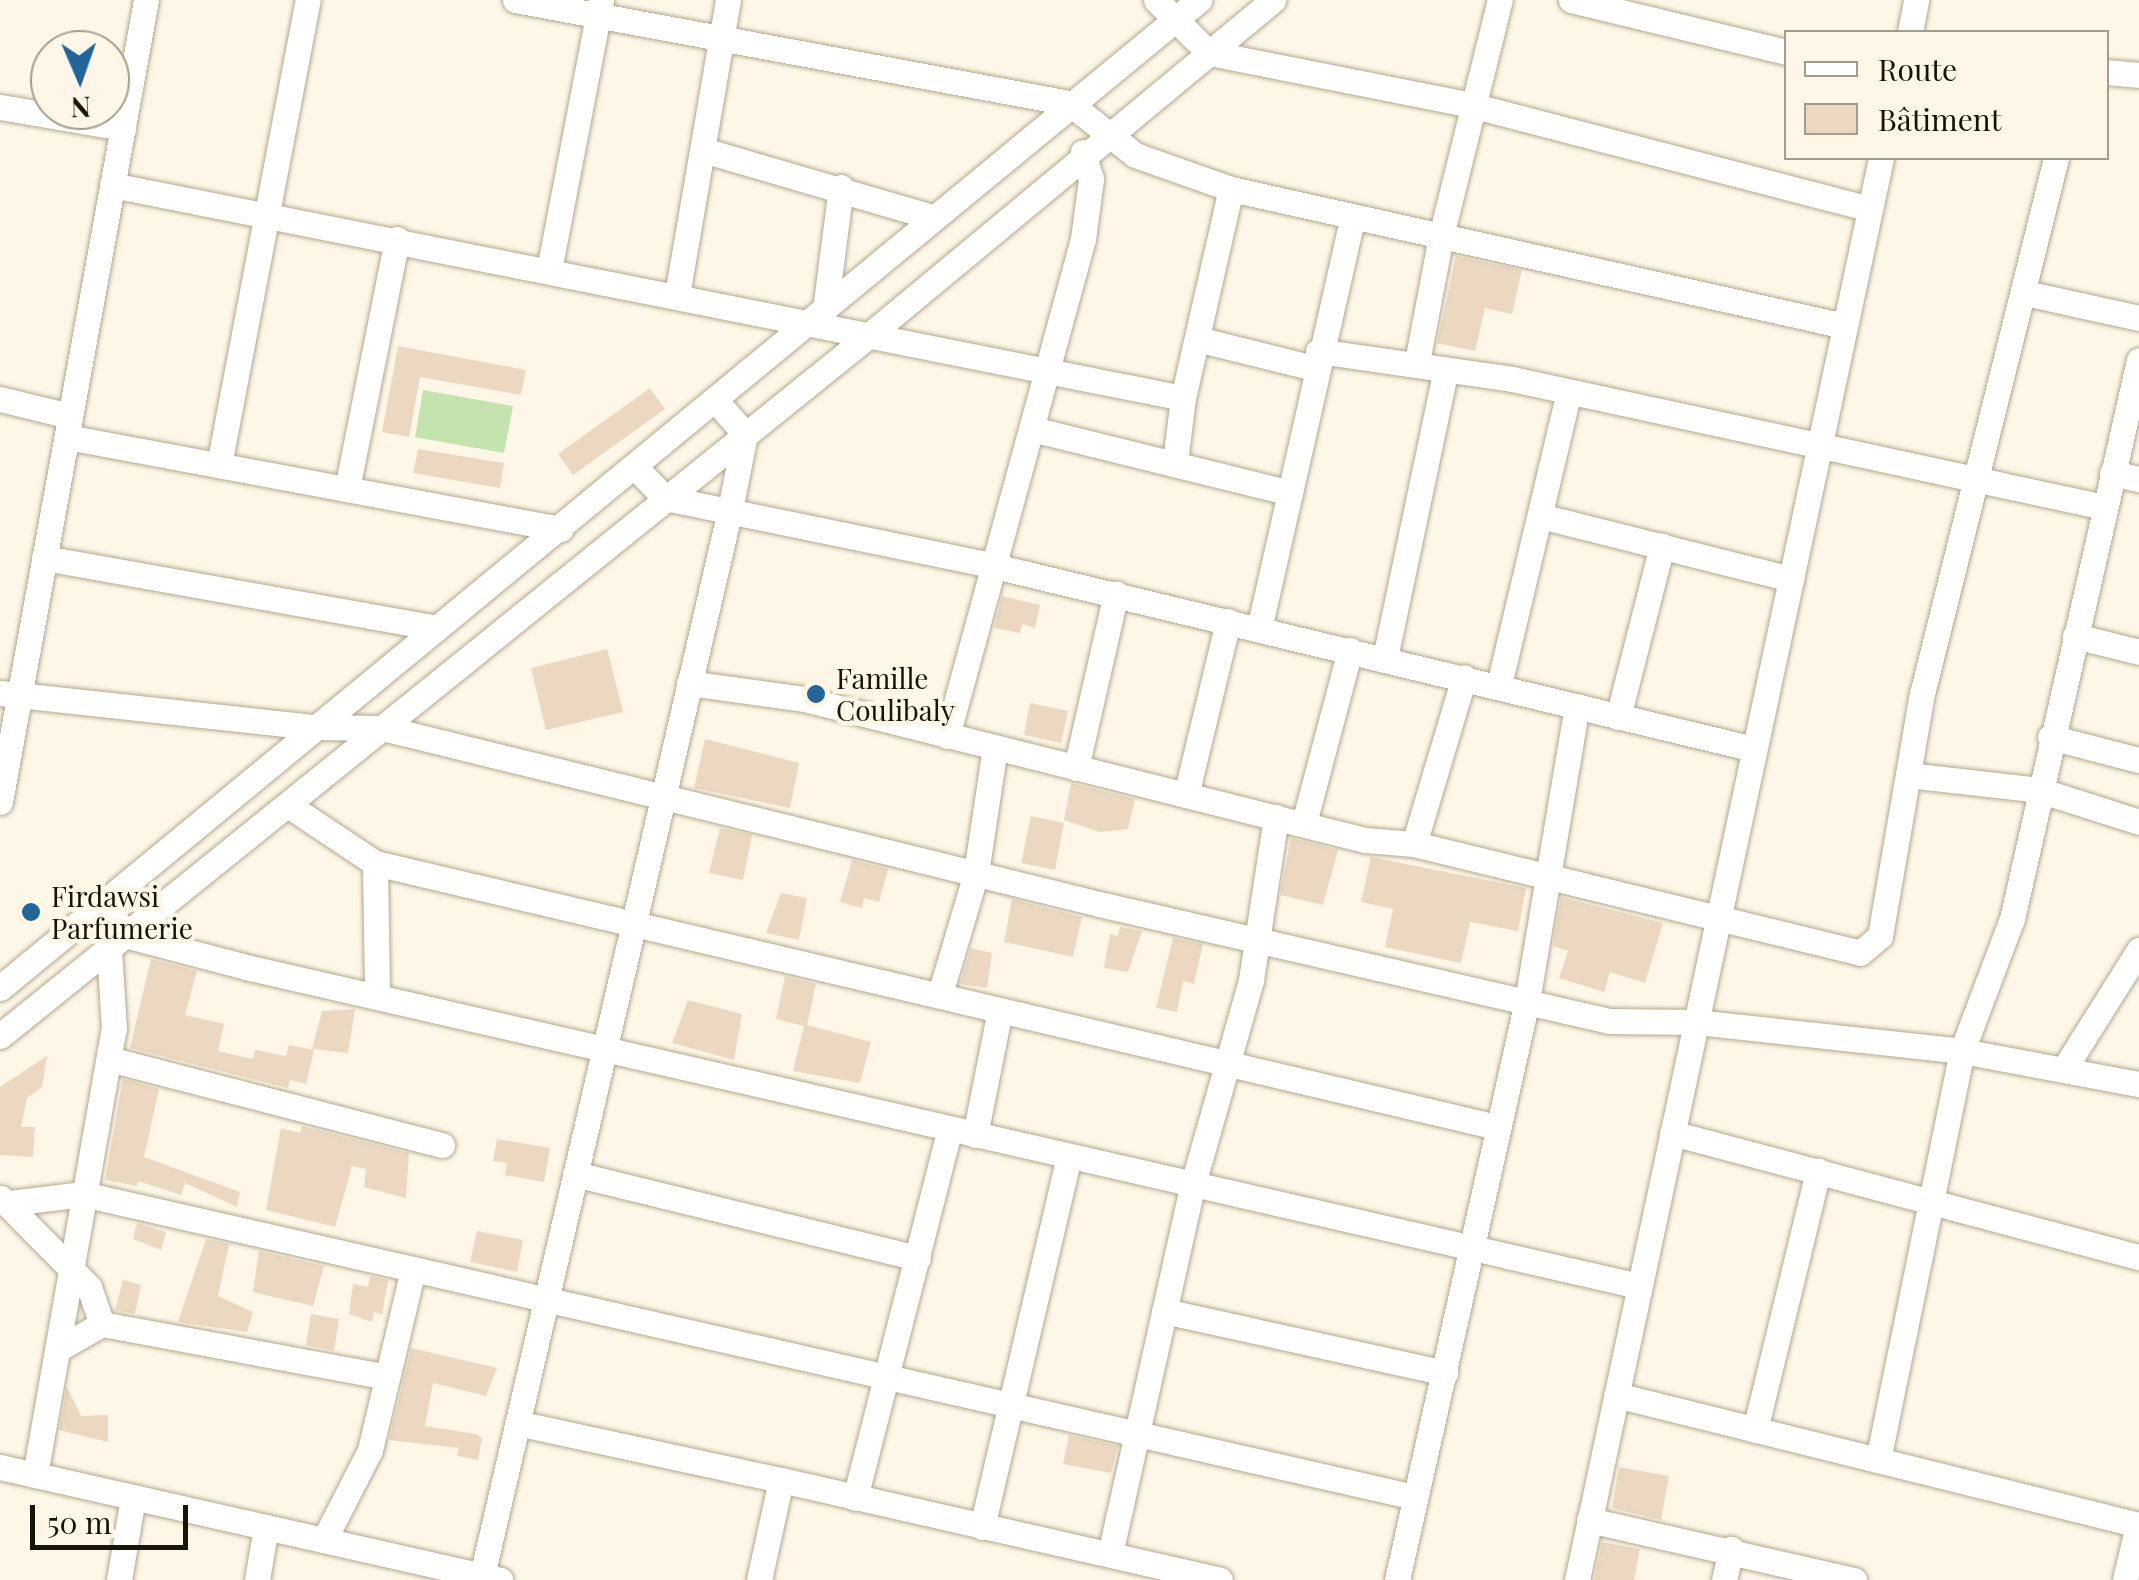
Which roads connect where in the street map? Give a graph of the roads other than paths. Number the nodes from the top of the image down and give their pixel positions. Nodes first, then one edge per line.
1 (146, 0) edge
2 (308, 0) edge
3 (516, 0) edge
4 (728, 0) edge
5 (1156, 0) edge
6 (1199, 0) edge
7 (1273, 0) edge
8 (1500, 0) edge
9 (1571, 0) edge
10 (1916, 0) edge
11 (600, 8) edge
12 (1666, 11) edge
13 (1177, 18) junction
14 (1910, 30) edge
15 (726, 39) junction
16 (1784, 51) edge
17 (1209, 53) junction
18 (2109, 72) edge
19 (2139, 75) edge
20 (130, 89) edge
21 (1069, 103) junction
22 (1471, 105) junction
23 (0, 107) edge
24 (30, 112) edge
25 (123, 130) edge
26 (1106, 133) junction
27 (702, 150) junction
28 (1083, 152) junction
29 (1881, 160) edge
30 (2056, 160) edge
31 (112, 185) junction
32 (840, 187) junction
33 (1231, 189) junction
34 (1870, 209) junction
35 (262, 212) junction
36 (929, 216) junction
37 (1352, 218) junction
38 (1441, 236) junction
39 (397, 239) junction
40 (550, 270) junction
41 (2025, 293) junction
42 (677, 295) junction
43 (818, 316) junction
44 (2139, 318) edge
45 (1845, 326) junction
46 (866, 337) junction
47 (1197, 339) junction
48 (1316, 360) junction
49 (2139, 360) edge
50 (1418, 362) junction
51 (1045, 371) junction
52 (1445, 373) junction
53 (1569, 392) junction
54 (1183, 398) junction
55 (0, 400) edge
56 (718, 402) junction
57 (68, 426) junction
58 (1032, 429) junction
59 (745, 434) junction
60 (1819, 444) junction
61 (1175, 462) junction
62 (218, 465) junction
63 (636, 468) junction
64 (2112, 473) junction
65 (1981, 477) junction
66 (2139, 479) edge
67 (347, 489) junction
68 (1290, 492) junction
69 (665, 498) junction
70 (2104, 507) junction
71 (730, 510) junction
72 (1540, 516) junction
73 (560, 529) junction
74 (1662, 546) junction
75 (44, 558) junction
76 (994, 566) junction
77 (1791, 579) junction
78 (1116, 594) junction
79 (1228, 621) junction
80 (437, 628) junction
81 (1258, 628) junction
82 (2075, 636) junction
83 (1350, 650) junction
84 (2139, 652) edge
85 (1386, 658) junction
86 (1464, 677) junction
87 (689, 683) junction
88 (1500, 686) junction
89 (10, 694) edge
90 (1578, 706) junction
91 (1618, 718) junction
92 (314, 727) junction
93 (382, 728) junction
94 (946, 736) junction
95 (2050, 737) junction
96 (995, 748) junction
97 (1754, 748) junction
98 (2139, 760) edge
99 (1076, 768) junction
100 (1908, 775) junction
101 (2039, 790) junction
102 (1186, 795) junction
103 (663, 798) junction
104 (0, 802) edge
105 (288, 806) junction
106 (1276, 817) junction
107 (1304, 822) junction
108 (2139, 822) edge
109 (1414, 844) junction
110 (375, 863) junction
111 (976, 874) junction
112 (1549, 882) junction
113 (101, 902) junction
114 (1717, 921) junction
115 (634, 923) junction
116 (1253, 940) junction
117 (119, 943) junction
118 (2139, 950) edge
119 (0, 988) edge
120 (940, 994) junction
121 (377, 996) junction
122 (1527, 1001) junction
123 (1000, 1010) junction
124 (1696, 1022) junction
125 (0, 1036) edge
126 (605, 1047) junction
127 (1962, 1051) junction
128 (109, 1059) junction
129 (1224, 1062) junction
130 (2064, 1068) junction
131 (2139, 1084) edge
132 (1498, 1127) junction
133 (962, 1132) junction
134 (1672, 1133) junction
135 (442, 1144) dead end
136 (1069, 1157) junction
137 (1818, 1171) junction
138 (575, 1174) junction
139 (1193, 1184) junction
140 (83, 1194) junction
141 (5, 1200) edge
142 (1933, 1204) junction
143 (1470, 1249) junction
144 (2139, 1257) edge
145 (918, 1258) junction
146 (72, 1267) junction
147 (413, 1269) junction
148 (1640, 1286) junction
149 (546, 1299) junction
150 (1164, 1311) junction
151 (102, 1324) junction
152 (60, 1348) junction
153 (1444, 1372) junction
154 (388, 1377) junction
155 (888, 1377) junction
156 (1616, 1396) junction
157 (1012, 1405) junction
158 (517, 1423) junction
159 (1755, 1430) junction
160 (1136, 1433) junction
161 (1878, 1460) junction
162 (0, 1467) edge
163 (35, 1475) junction
164 (782, 1480) junction
165 (1415, 1496) junction
166 (133, 1498) junction
167 (855, 1498) junction
168 (1589, 1520) junction
169 (2138, 1525) edge
170 (266, 1527) junction
171 (982, 1527) junction
172 (324, 1540) junction
173 (1731, 1549) junction
174 (1110, 1554) junction
175 (487, 1579) edge
176 (118, 1580) edge
177 (258, 1580) edge
178 (759, 1580) edge
179 (1220, 1580) edge
180 (1397, 1580) edge
181 (1576, 1580) edge
182 (1724, 1580) edge
183 (1854, 1580) edge
184 (2124, 1580) edge

1 - 20 street
2 - 35 street
3 - 11 street
4 - 15 street
5 - 13 street
6 - 13 street
7 - 17 street
8 - 22 street
9 - 12 street
10 - 14 street
11 - 15 street
11 - 40 street
12 - 16 street
13 - 17 street
13 - 21 street
15 - 21 street
15 - 27 street
17 - 22 street
17 - 26 street
18 - 19 street
21 - 26 street
21 - 36 street
22 - 34 street
22 - 38 street
23 - 24 street
25 - 31 street
26 - 28 street
26 - 33 street
27 - 32 street
27 - 42 street
28 - 46 street
28 - 51 street
29 - 34 street
30 - 41 street
31 - 35 street
31 - 57 street
32 - 36 street
32 - 43 street
33 - 37 street
33 - 47 street
34 - 45 street
35 - 39 street
35 - 62 street
36 - 43 street
37 - 38 street
37 - 48 street
38 - 45 street
38 - 50 street
39 - 40 street
39 - 67 street
40 - 42 street
41 - 44 street
41 - 65 street
42 - 43 street
43 - 46 street
43 - 56 street
45 - 60 street
46 - 51 street
46 - 59 street
47 - 48 street
47 - 54 street
48 - 50 street
48 - 68 street
49 - 64 street
50 - 52 street
51 - 54 street
51 - 58 street
52 - 53 street
52 - 85 street
53 - 60 street
53 - 72 street
54 - 61 street
55 - 57 street
56 - 59 street
56 - 63 street
57 - 62 street
57 - 75 street
58 - 61 street
58 - 76 street
59 - 69 street
59 - 71 street
60 - 65 street
60 - 77 street
61 - 68 street
62 - 67 street
63 - 69 street
63 - 73 street
64 - 66 street
64 - 70 street
65 - 70 street
65 - 100 street
67 - 73 street
68 - 81 street
69 - 71 street
69 - 93 street
70 - 82 street
71 - 76 street
71 - 87 street
72 - 74 street
72 - 88 street
73 - 80 street
74 - 77 street
74 - 91 street
75 - 80 street
75 - 89 street
76 - 78 street
76 - 94 street
77 - 97 street
78 - 79 street
78 - 99 street
79 - 81 street
79 - 102 street
80 - 92 street
81 - 83 street
82 - 84 street
82 - 95 street
83 - 85 street
83 - 107 street
85 - 86 street
86 - 88 street
86 - 109 street
87 - 94 street
87 - 103 street
88 - 90 street
89 - 92 street
89 - 104 street
90 - 91 street
90 - 112 street
91 - 97 street
92 - 93 street
92 - 113 street
93 - 103 street
93 - 105 street
94 - 96 street
95 - 98 street
95 - 101 street
96 - 99 street
96 - 111 street
97 - 114 street
99 - 102 street
100 - 101 street
100 - 114 street
101 - 108 street
101 - 127 street
102 - 106 street
103 - 111 street
103 - 115 street
105 - 110 street
105 - 117 street
106 - 107 street
106 - 116 street
107 - 109 street
109 - 112 street
110 - 115 street
110 - 121 street
111 - 116 street
111 - 120 street
112 - 114 street
112 - 122 street
113 - 117 street
113 - 119 street
114 - 124 street
115 - 120 street
115 - 126 street
116 - 122 street
116 - 129 street
117 - 121 street
117 - 125 street
117 - 128 street
118 - 130 street
120 - 123 street
121 - 126 street
122 - 124 street
122 - 132 street
123 - 129 street
123 - 133 street
124 - 127 street
124 - 134 street
126 - 133 street
126 - 138 street
127 - 130 street
127 - 142 street
128 - 135 street
128 - 140 street
129 - 132 street
129 - 139 street
130 - 131 street
132 - 143 street
133 - 136 street
133 - 145 street
134 - 137 street
134 - 148 street
136 - 139 street
136 - 157 street
137 - 142 street
137 - 159 street
138 - 145 street
138 - 149 street
139 - 143 street
139 - 150 street
140 - 141 street
140 - 146 street
140 - 147 street
141 - 146 street
142 - 144 street
142 - 161 street
143 - 148 street
143 - 153 street
145 - 155 street
146 - 151 street
146 - 152 street
147 - 149 street
147 - 154 street
148 - 156 street
149 - 155 street
149 - 158 street
150 - 153 street
150 - 160 street
151 - 152 street
151 - 154 street
152 - 163 street
153 - 165 street
154 - 172 street
155 - 157 street
155 - 167 street
156 - 159 street
156 - 168 street
157 - 160 street
157 - 171 street
158 - 164 street
158 - 175 street
159 - 161 street
160 - 165 street
160 - 174 street
161 - 169 street
162 - 163 street
163 - 166 street
164 - 167 street
164 - 178 street
165 - 180 street
166 - 170 street
166 - 176 street
167 - 171 street
168 - 173 street
168 - 181 street
169 - 184 street
170 - 172 street
170 - 177 street
171 - 174 street
172 - 175 street
173 - 182 street
173 - 183 street
174 - 179 street

